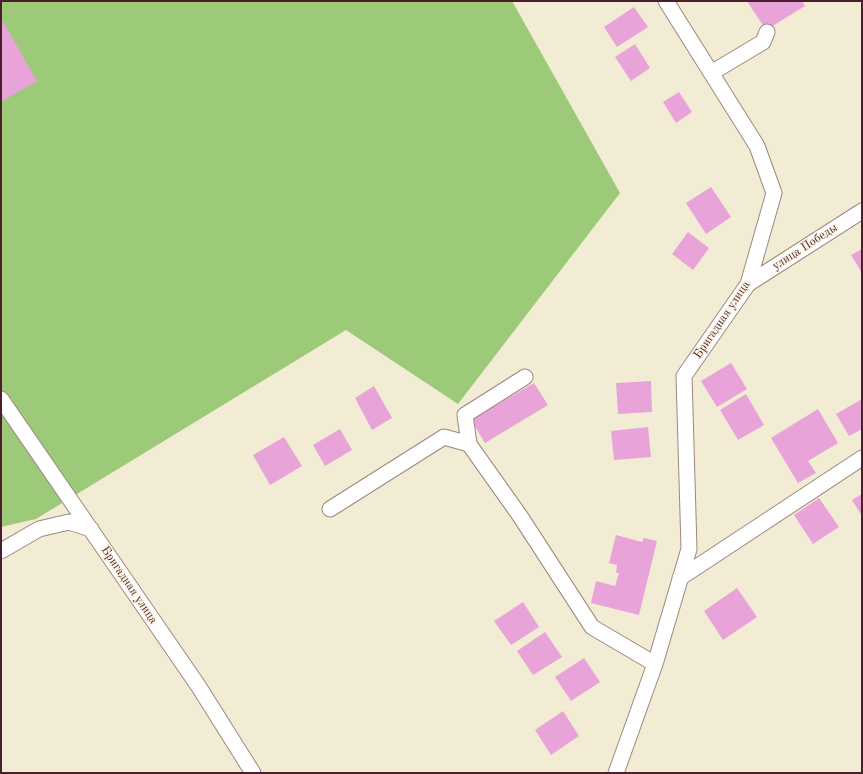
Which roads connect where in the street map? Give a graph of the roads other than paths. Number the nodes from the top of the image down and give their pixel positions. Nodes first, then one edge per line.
1 (666, 1) edge
2 (767, 32) dead end
3 (711, 73) junction
4 (862, 210) edge
5 (748, 284) junction
6 (525, 377) dead end
7 (1, 399) edge
8 (469, 444) junction
9 (862, 458) edge
10 (330, 509) dead end
11 (91, 529) junction
12 (1, 551) edge
13 (680, 578) junction
14 (655, 664) junction
15 (253, 773) edge
16 (616, 773) edge

1 - 3 street, Бригадная улица
2 - 3 street
3 - 5 street, Бригадная улица
4 - 5 street, улица Победы
5 - 13 street, Бригадная улица
6 - 8 street
7 - 11 street, Бригадная улица
8 - 10 street
8 - 14 street
9 - 13 street
11 - 12 street
11 - 15 street, Бригадная улица
13 - 14 street, Бригадная улица
14 - 16 street, Бригадная улица

